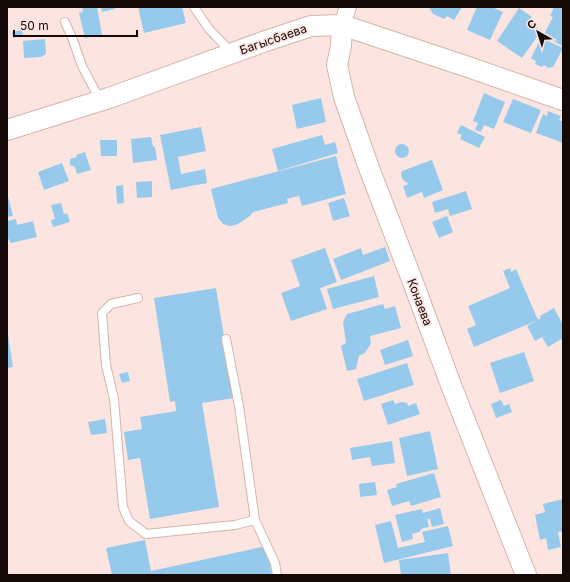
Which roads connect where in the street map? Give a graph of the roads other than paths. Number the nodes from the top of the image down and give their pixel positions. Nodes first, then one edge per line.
1 (194, 7) edge
2 (345, 16) edge
3 (64, 22) dead end
4 (232, 53) junction
5 (563, 100) edge
6 (100, 101) junction
7 (8, 128) edge
8 (138, 298) dead end
9 (226, 339) dead end
10 (255, 520) junction
11 (277, 575) edge
12 (526, 575) edge

1 - 4 lane
2 - 4 street, Багысбаева
2 - 5 street, Багысбаева
2 - 12 street, Конаева
3 - 6 lane
4 - 6 street, Багысбаева
6 - 7 street, Багысбаева
8 - 10 lane
9 - 10 lane
10 - 11 lane

